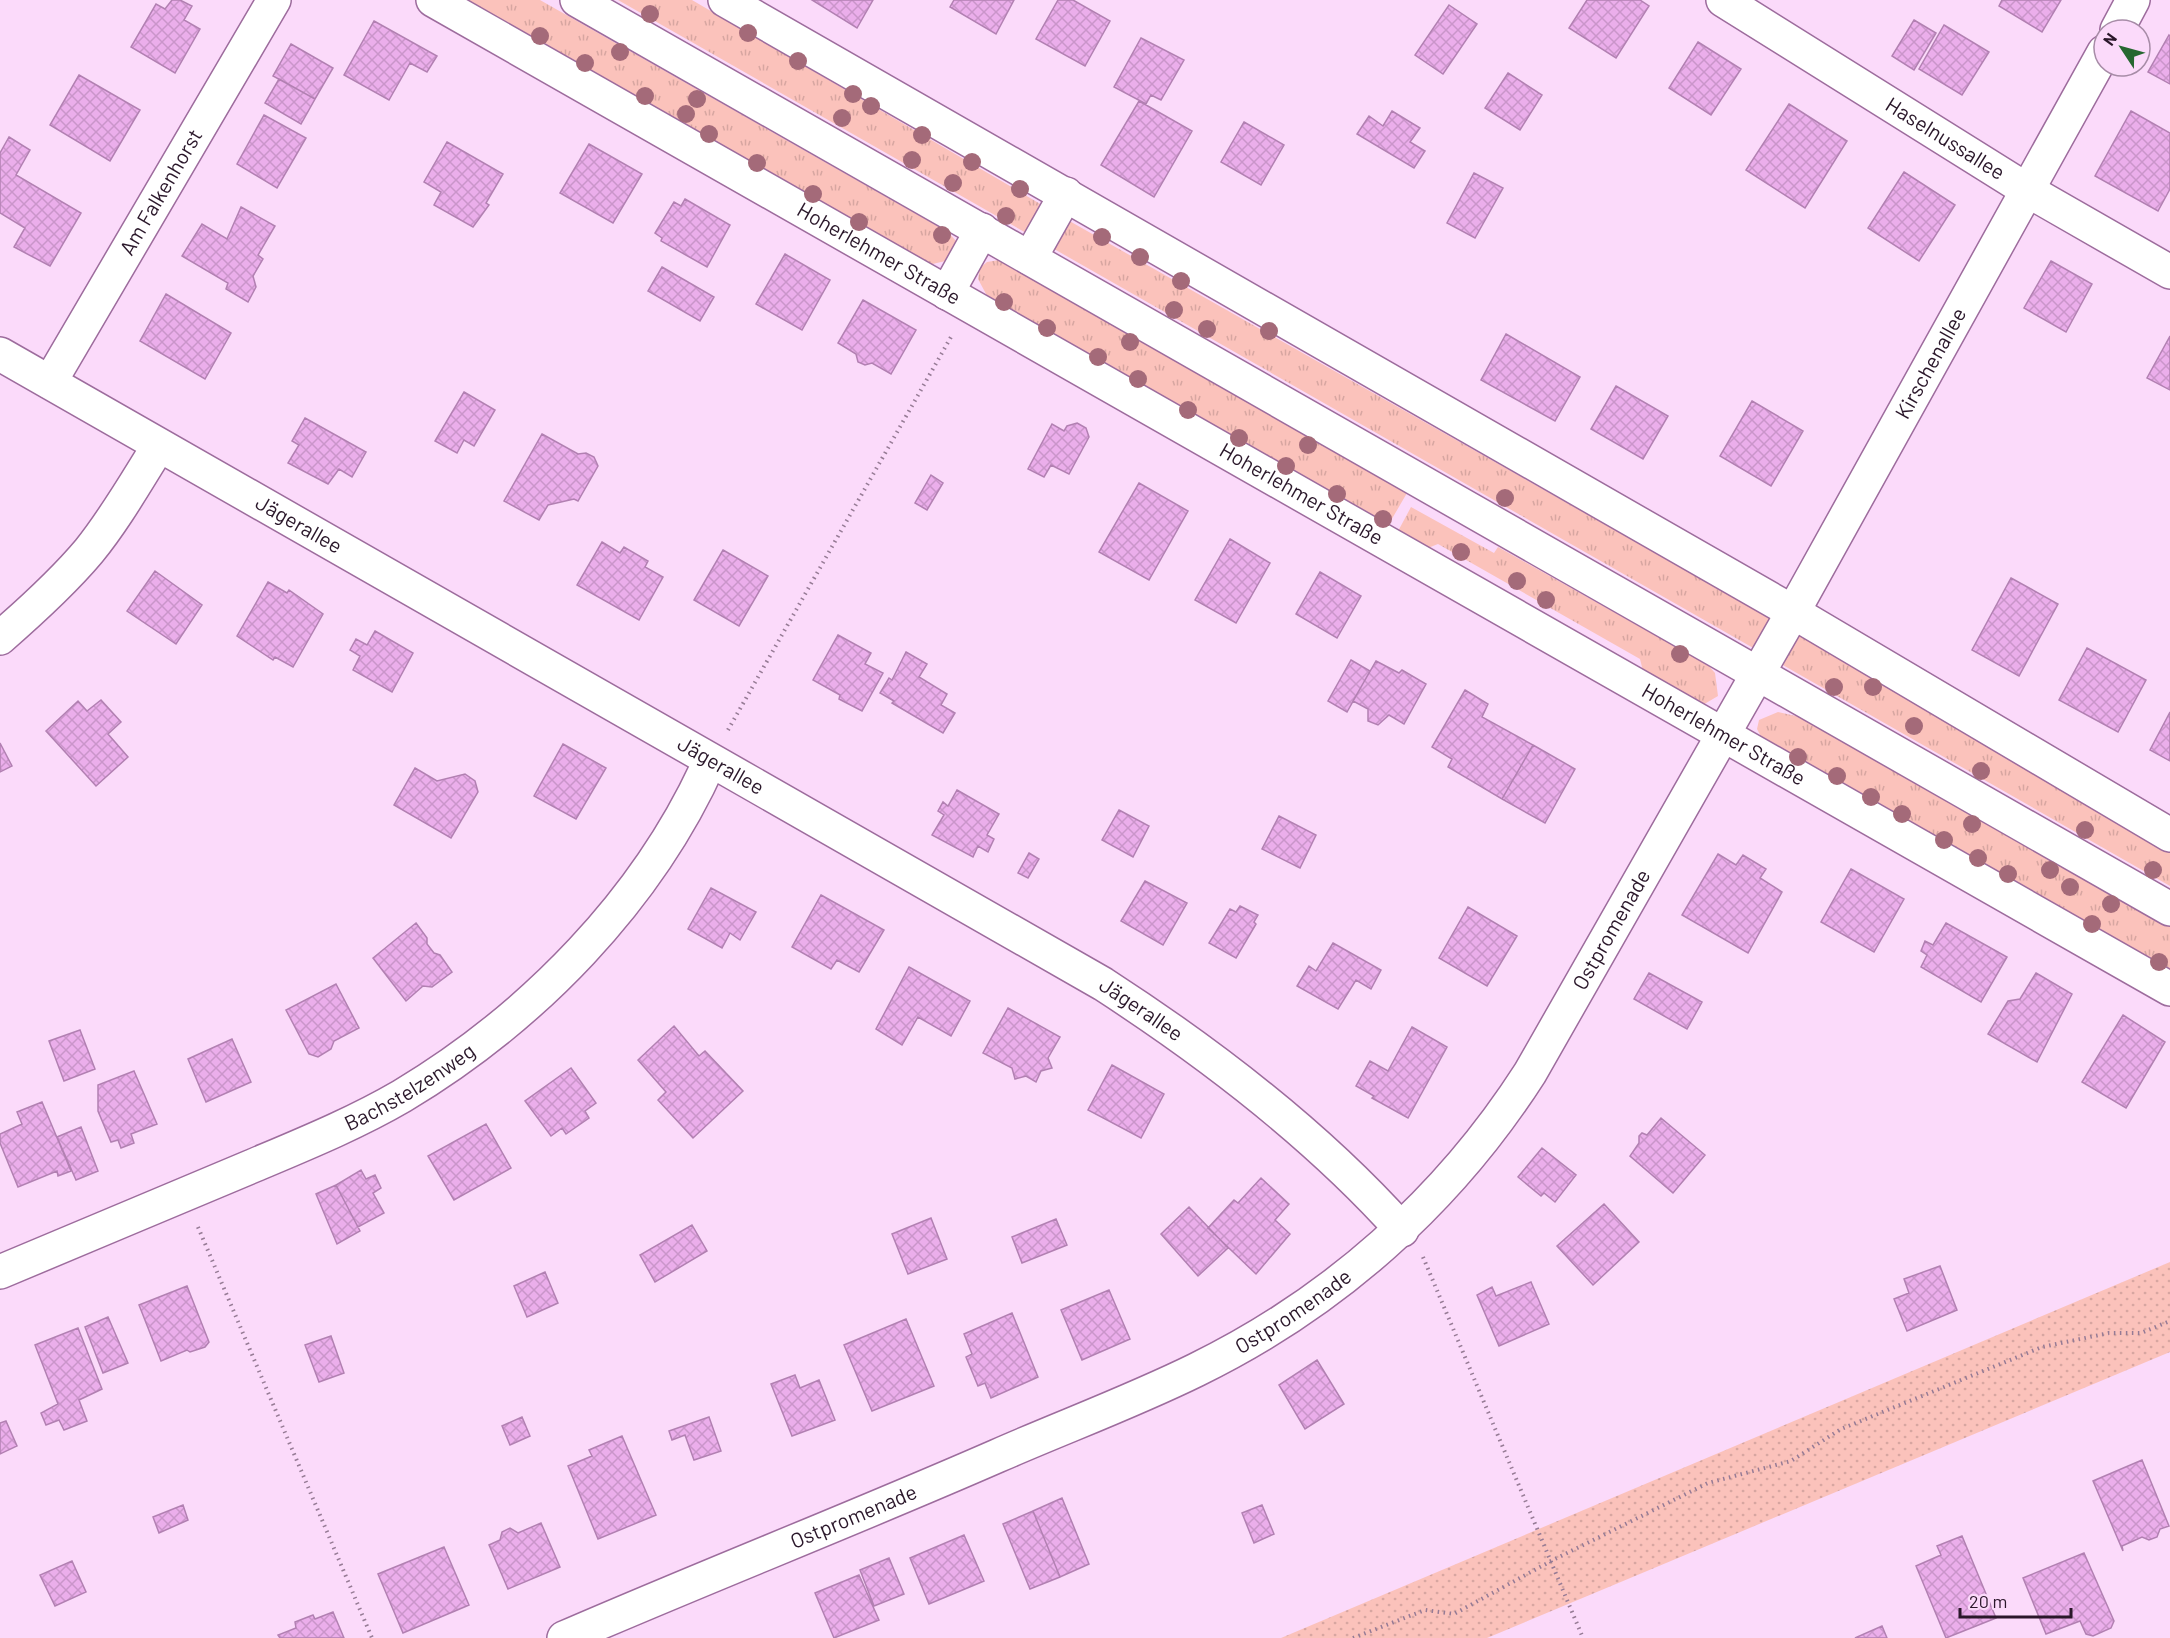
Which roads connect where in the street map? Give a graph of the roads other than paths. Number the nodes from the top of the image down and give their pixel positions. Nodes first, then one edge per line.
1 (274, 0) edge
2 (433, 0) edge
3 (577, 0) edge
4 (725, 0) edge
5 (1724, 0) edge
6 (2133, 0) edge
7 (2123, 18) edge
8 (2092, 74) edge
9 (2027, 190) junction
10 (1066, 194) junction
11 (982, 230) junction
12 (1030, 258) junction
13 (2170, 272) edge
14 (958, 299) junction
15 (0, 354) edge
16 (50, 382) junction
17 (158, 447) junction
18 (1793, 612) junction
19 (0, 638) edge
20 (1758, 673) junction
21 (1724, 734) junction
22 (710, 761) junction
23 (2170, 835) edge
24 (2170, 909) edge
25 (2170, 989) edge
26 (1402, 1230) junction
27 (0, 1272) edge
28 (564, 1638) edge

1 - 16 street, Am Falkenhorst
2 - 14 street, Hoherlehmer Straße
3 - 11 street
4 - 10 street
5 - 9 street, Haselnussallee
6 - 7 street
8 - 9 street, Kirschenallee
9 - 13 street, Haselnussallee
9 - 18 street, Kirschenallee
10 - 12 street
10 - 18 street
11 - 12 street
11 - 14 street
12 - 20 street
14 - 21 street, Hoherlehmer Straße
15 - 16 street, Jägerallee
16 - 17 street, Jägerallee
17 - 19 street
17 - 22 street, Jägerallee
18 - 20 street, Kirschenallee
18 - 23 street
20 - 21 street, Ostpromenade
20 - 24 street
21 - 25 street, Hoherlehmer Straße
21 - 26 street, Ostpromenade
22 - 26 street, Jägerallee
22 - 27 street, Bachstelzenweg
26 - 28 street, Ostpromenade

